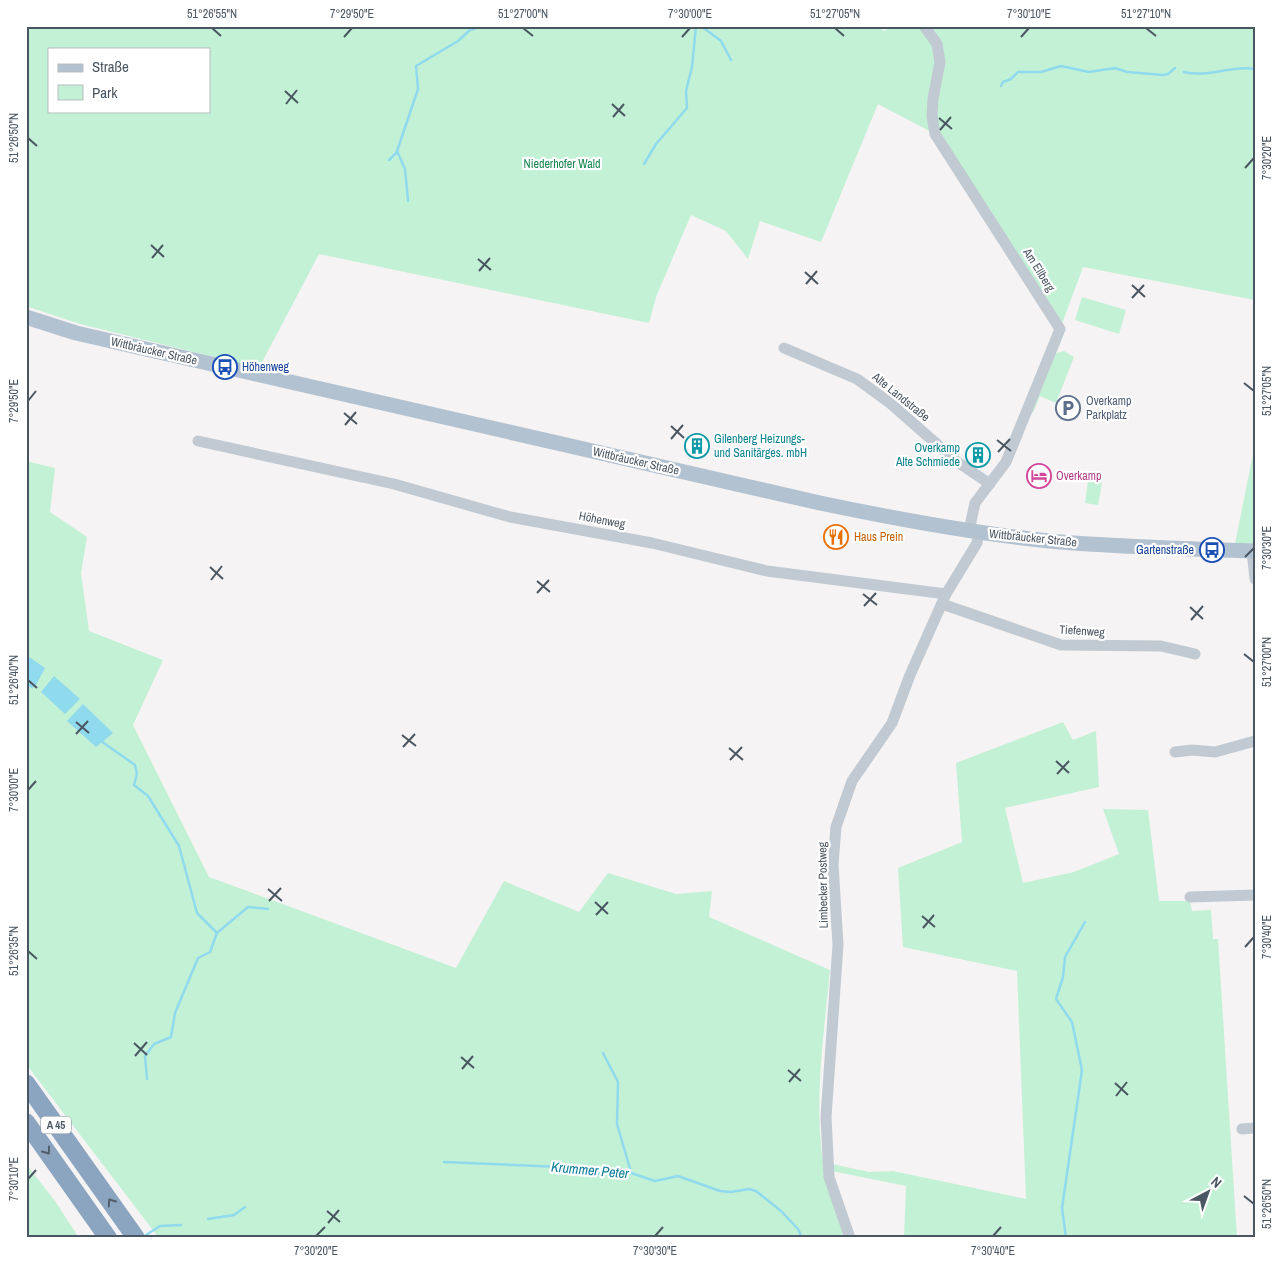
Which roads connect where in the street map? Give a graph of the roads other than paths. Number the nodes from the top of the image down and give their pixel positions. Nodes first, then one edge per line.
1 (924, 26) edge
2 (26, 317) edge
3 (784, 348) dead end
4 (198, 441) dead end
5 (990, 484) junction
6 (974, 532) junction
7 (1253, 551) edge
8 (1255, 579) edge
9 (944, 599) junction
10 (1195, 654) dead end
11 (1255, 741) edge
12 (1174, 752) dead end
13 (1255, 896) edge
14 (1190, 897) dead end
15 (26, 1084) edge
16 (26, 1122) edge
17 (1255, 1128) edge
18 (1242, 1129) dead end
19 (108, 1238) edge
20 (136, 1238) edge
21 (850, 1238) edge

1 - 5 street, Am Ellberg
2 - 6 main road, Wittbräucker Straße
3 - 5 street, Alte Landstraße
4 - 9 street, Höhenweg
5 - 6 street, Am Ellberg
6 - 7 main road, Wittbräucker Straße
6 - 9 street, Limbecker Postweg
7 - 8 street
9 - 10 street, Tiefenweg
9 - 21 street, Limbecker Postweg
11 - 12 street
13 - 14 street
20 -> 15 highway, A 45
16 -> 19 highway, A 45
17 - 18 street

